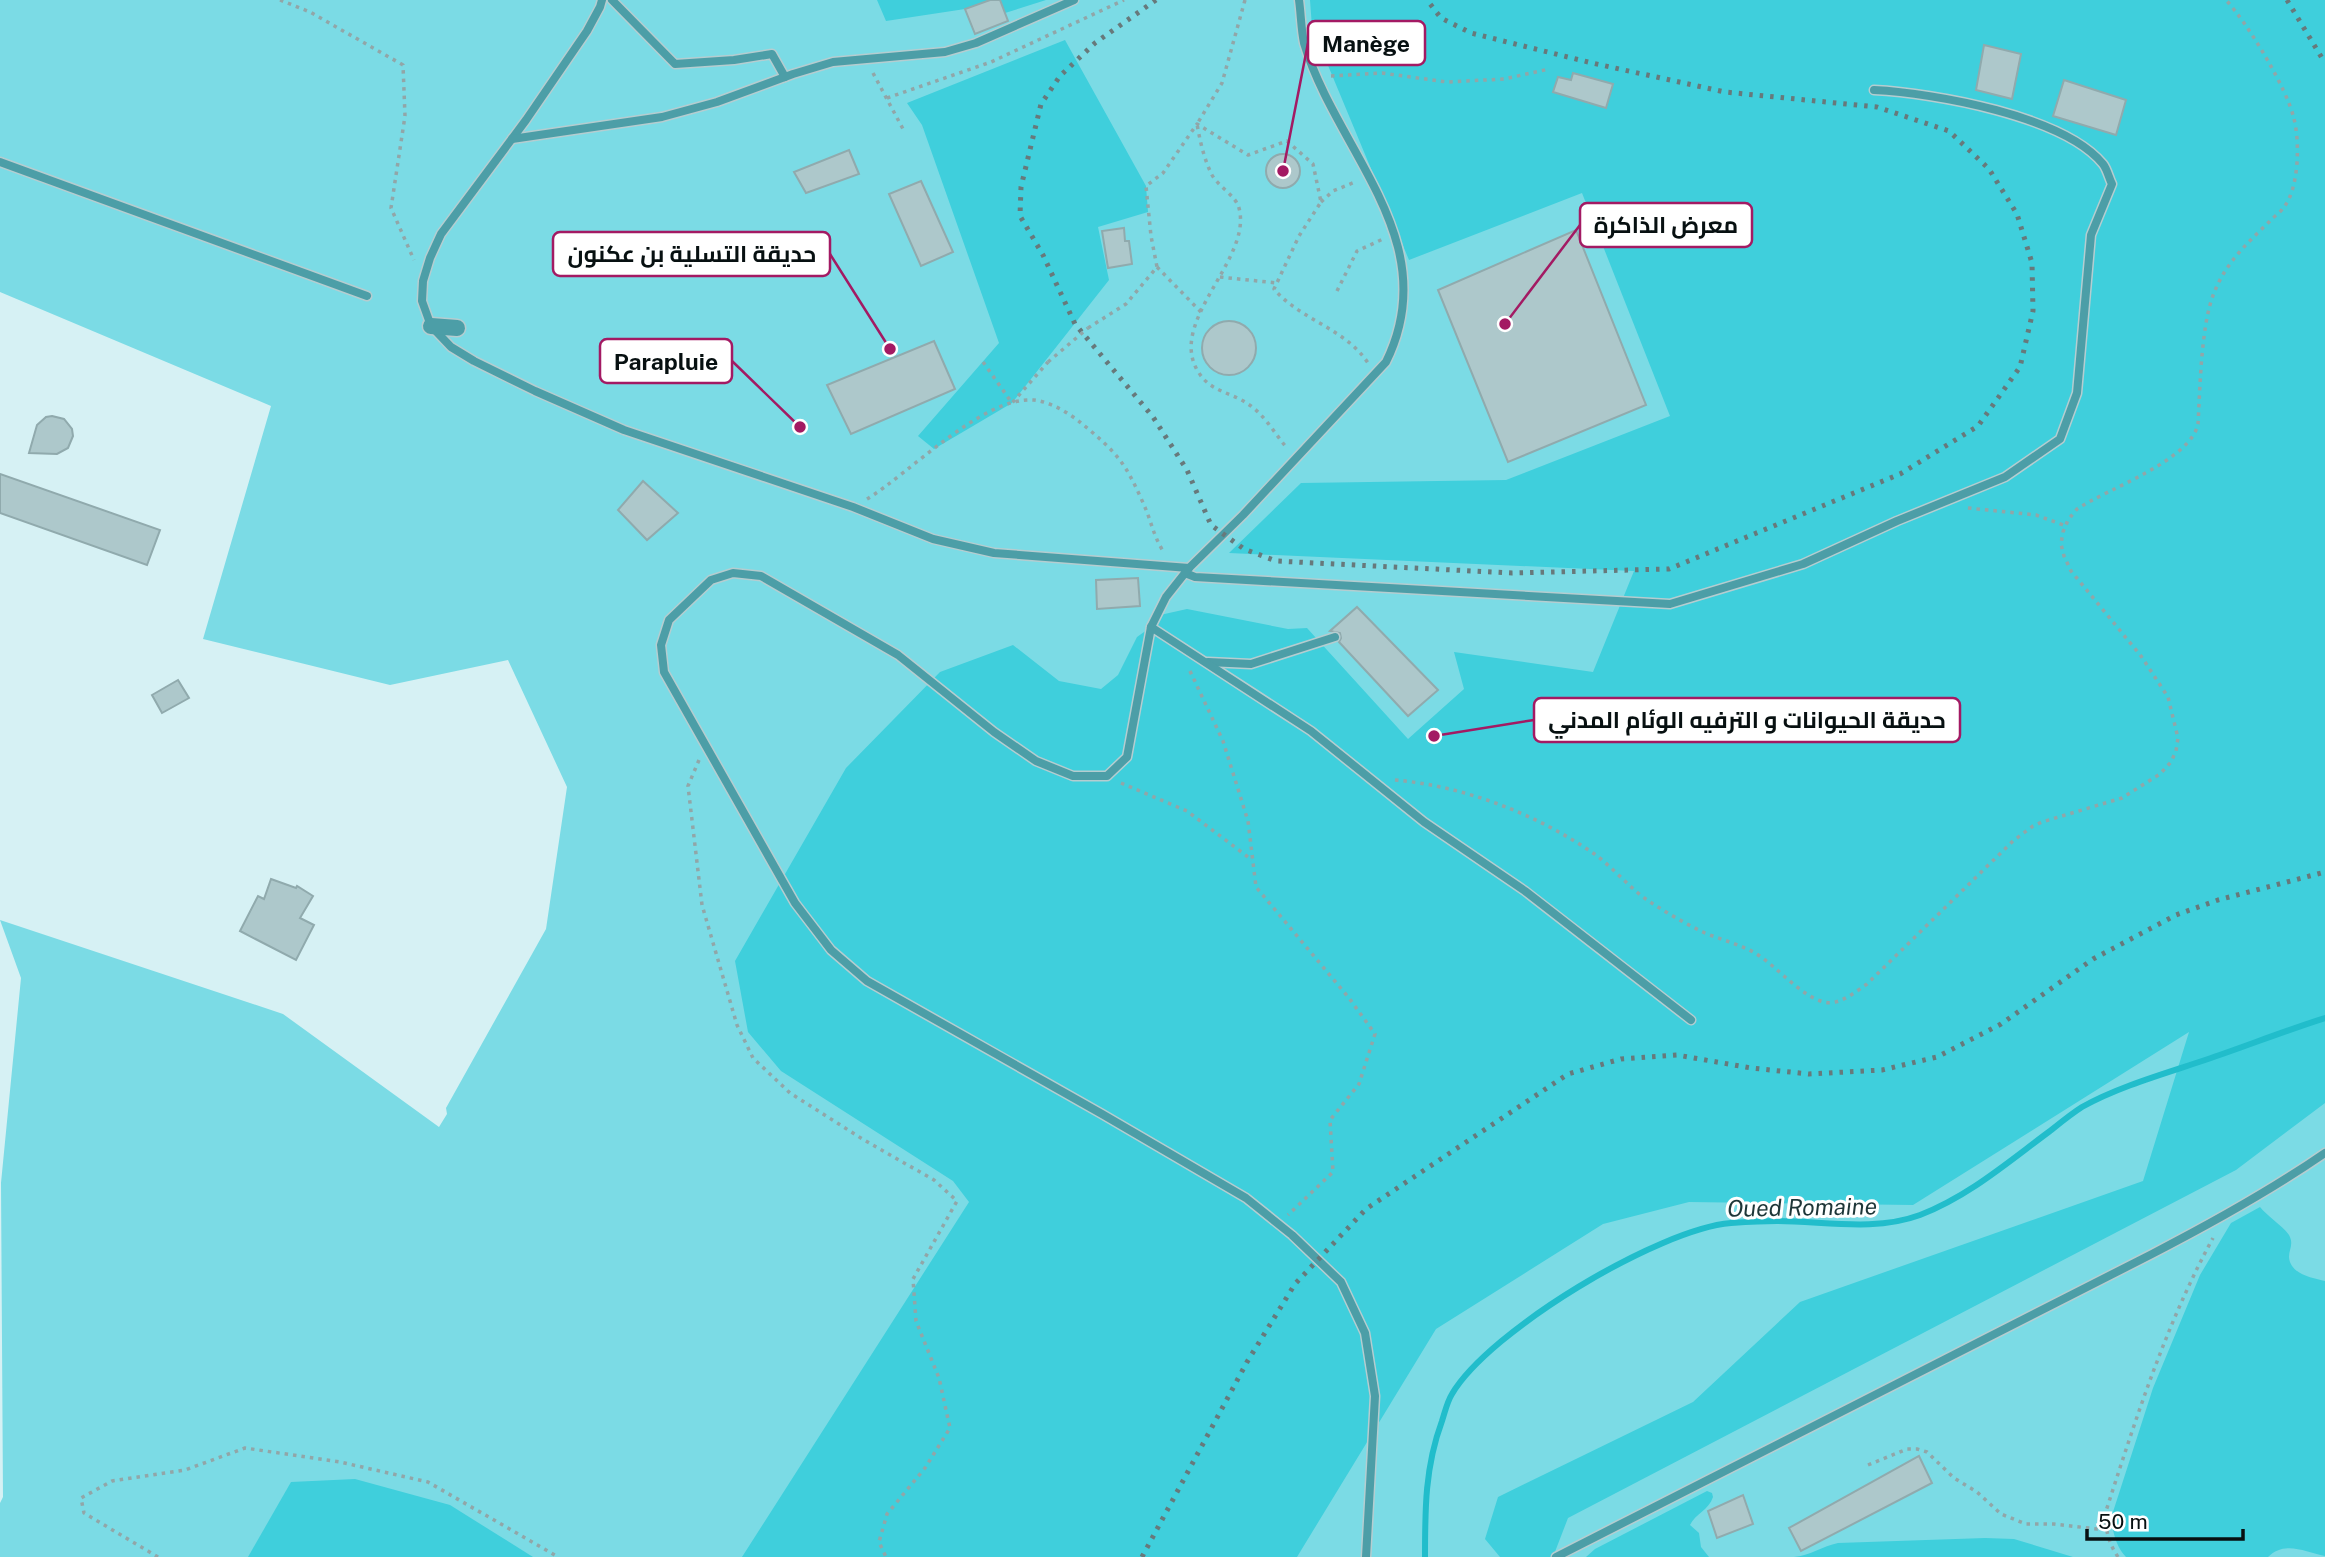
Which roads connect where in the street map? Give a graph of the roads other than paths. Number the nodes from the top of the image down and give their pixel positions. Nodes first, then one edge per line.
1 (602, 0) edge
2 (612, 0) edge
3 (1074, 0) edge
4 (1299, 0) edge
5 (785, 77) junction
6 (1874, 90) dead end
7 (512, 139) junction
8 (0, 162) edge
9 (367, 296) dead end
10 (431, 326) junction
11 (457, 328) dead end
12 (1187, 570) junction
13 (1151, 627) junction
14 (1335, 637) dead end
15 (1205, 661) junction
16 (1691, 1020) dead end
17 (2325, 1153) edge
18 (1366, 1557) edge
19 (1556, 1557) edge

1 - 7 lane
2 - 5 lane
3 - 5 lane
4 - 12 lane
5 - 7 lane
6 - 12 lane
7 - 10 lane
8 - 9 lane
10 - 11 street
10 - 12 lane
12 - 13 lane
13 - 15 lane
13 - 18 lane
14 - 15 lane
15 - 16 lane
17 - 19 lane

